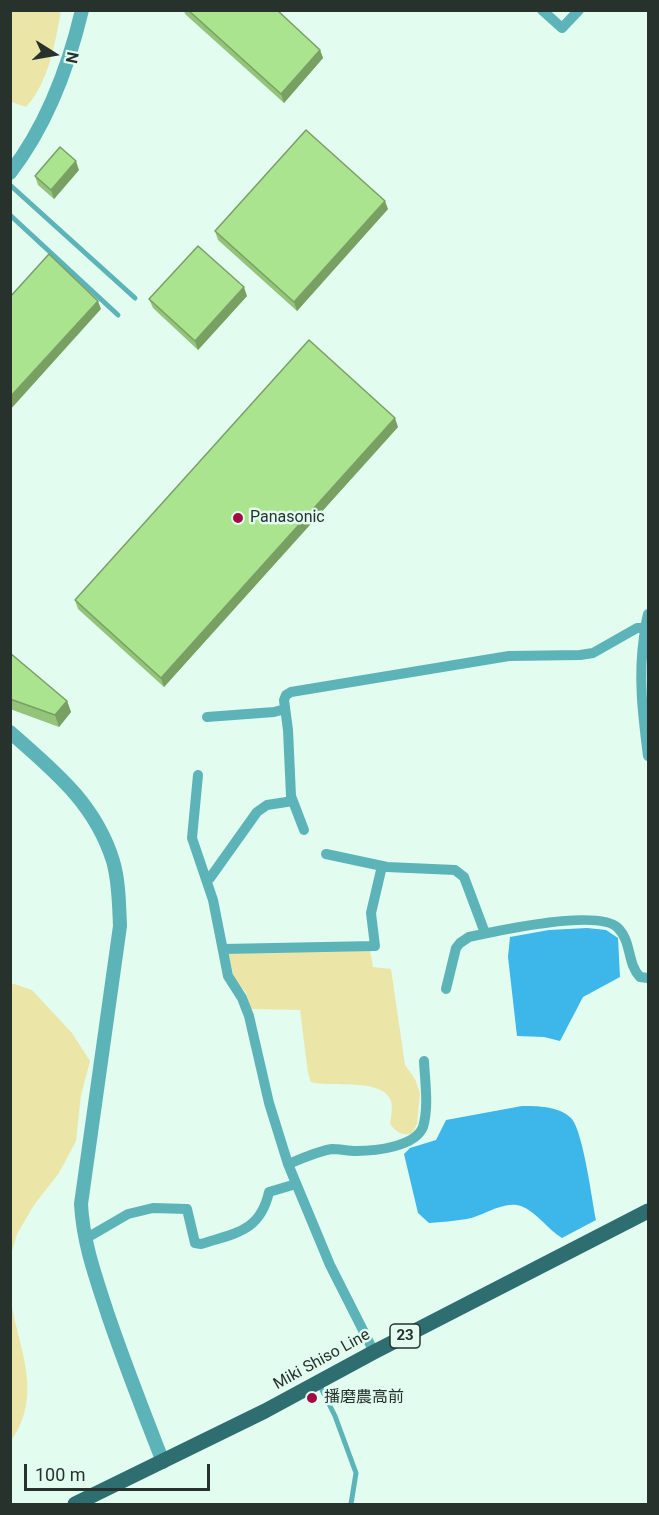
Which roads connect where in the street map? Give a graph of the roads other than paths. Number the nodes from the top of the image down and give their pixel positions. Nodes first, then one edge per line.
1 (82, 10) edge
2 (542, 10) edge
3 (579, 10) edge
4 (10, 173) edge
5 (10, 184) edge
6 (10, 215) edge
7 (135, 298) dead end
8 (118, 315) dead end
9 (648, 614) edge
10 (645, 628) junction
11 (285, 709) junction
12 (207, 717) dead end
13 (10, 732) edge
14 (648, 756) edge
15 (198, 775) dead end
16 (293, 801) junction
17 (304, 830) dead end
18 (326, 854) dead end
19 (382, 866) junction
20 (206, 879) junction
21 (484, 933) junction
22 (223, 949) junction
23 (648, 978) edge
24 (446, 989) dead end
25 (424, 1061) dead end
26 (288, 1164) junction
27 (296, 1184) junction
28 (648, 1211) edge
29 (85, 1239) junction
30 (374, 1352) junction
31 (318, 1382) junction
32 (163, 1462) junction
33 (75, 1504) edge
34 (351, 1504) edge

1 - 4 street
2 - 3 street
5 - 7 lane
6 - 8 lane
9 - 10 street
10 - 11 street
10 - 14 street
11 - 12 street
11 - 16 street
13 - 29 street
15 - 20 street
16 - 17 street
16 - 20 street
18 - 19 street
19 - 21 street
19 - 22 street
20 - 22 street
21 - 23 street
21 - 24 street
22 - 26 street
25 - 26 street
26 - 27 street
27 - 29 street
27 - 30 street
28 - 30 main road, Miki Shiso Line / 23
29 - 32 street
30 - 31 main road, Miki Shiso Line / 23
31 - 32 main road, Miki Shiso Line / 23
31 - 34 lane
32 - 33 main road, Miki Shiso Line / 23

